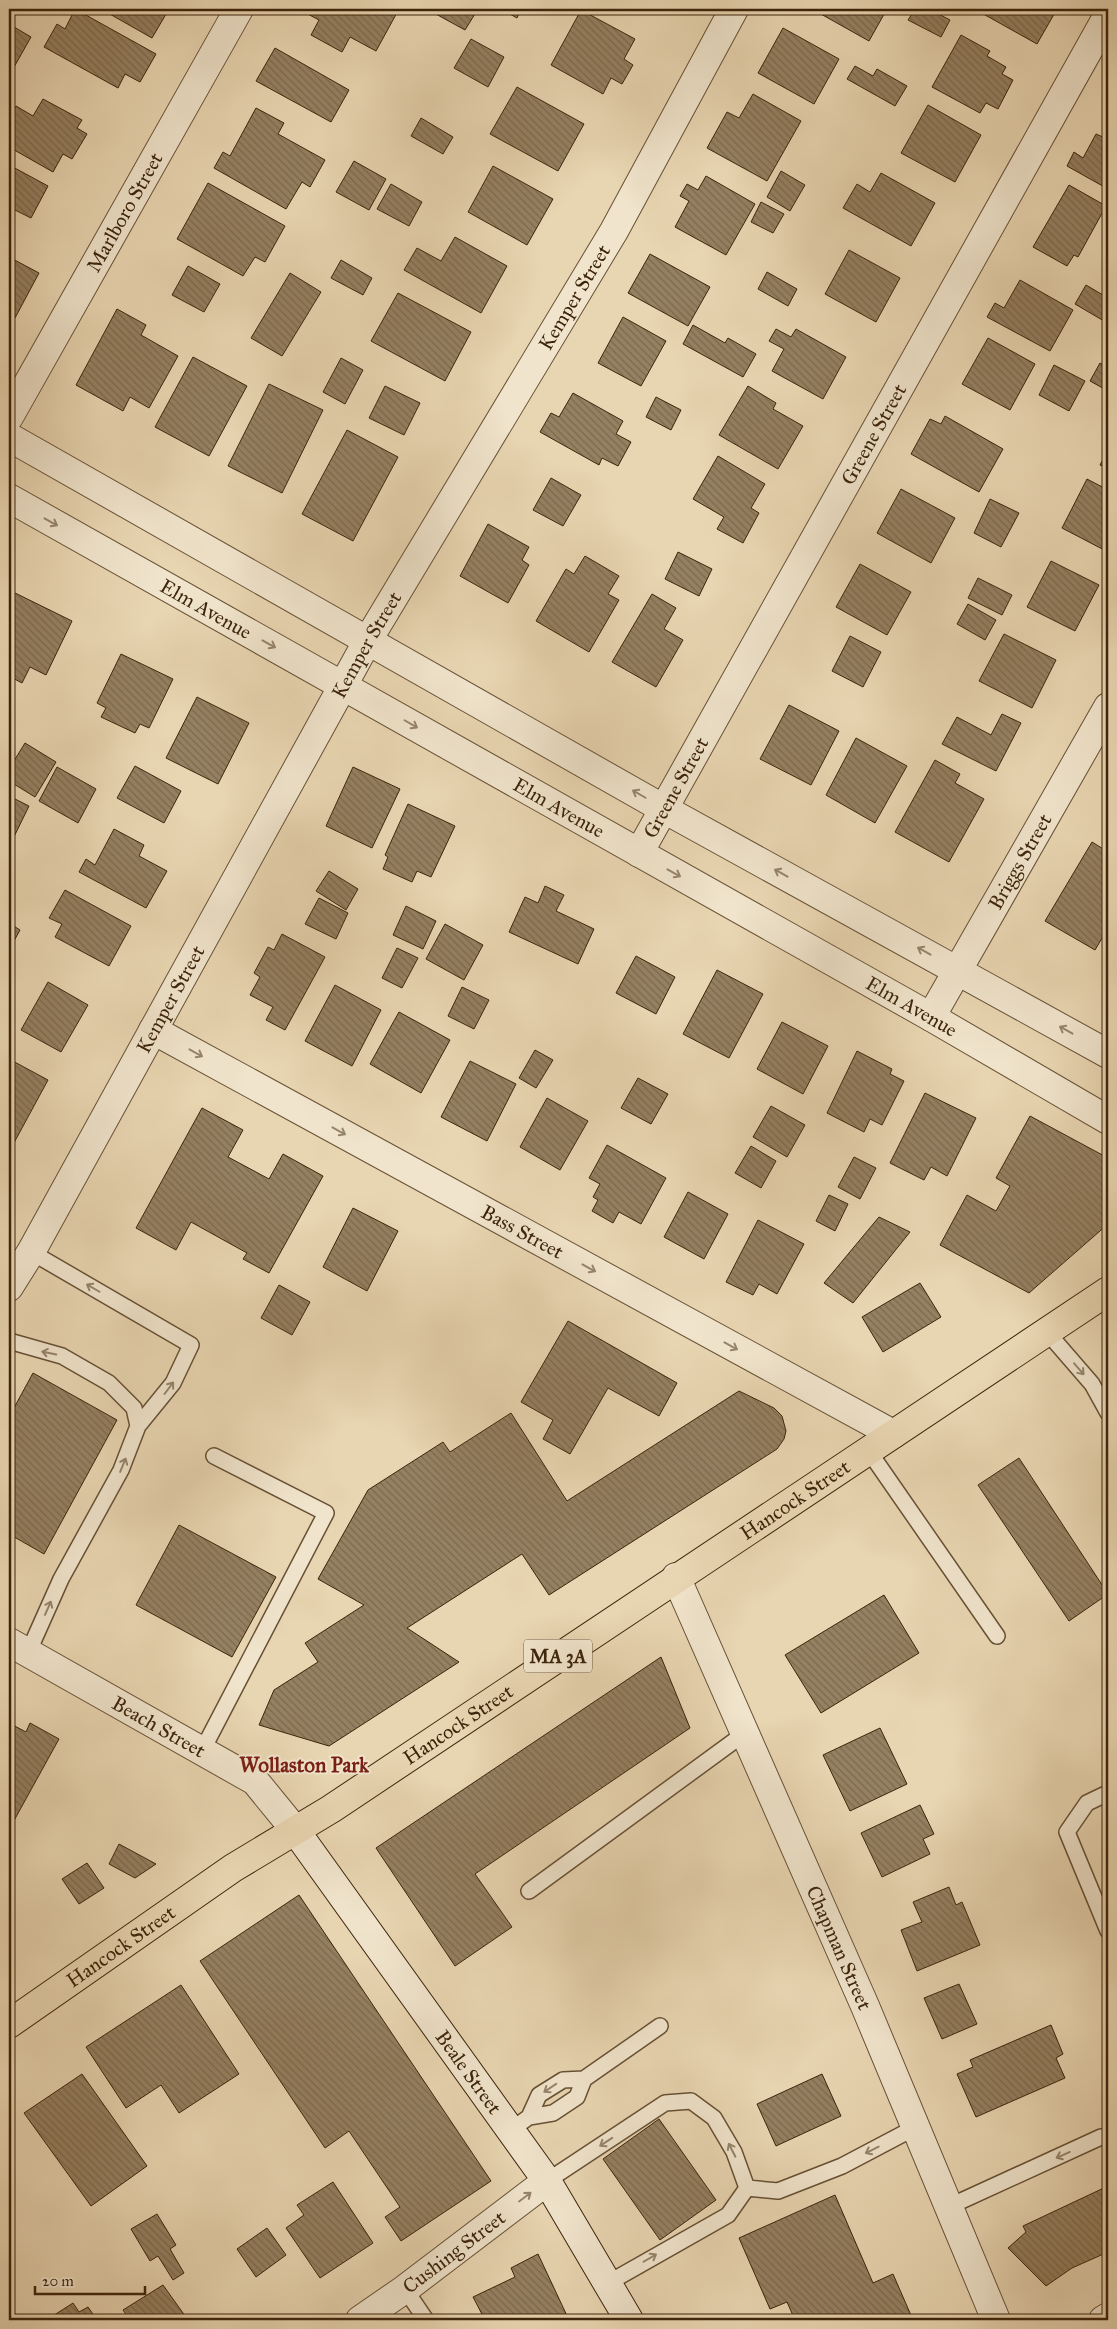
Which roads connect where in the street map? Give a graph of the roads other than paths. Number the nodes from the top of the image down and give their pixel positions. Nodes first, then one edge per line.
1 (239, 9) edge
2 (734, 9) edge
3 (1108, 15) edge
4 (9, 417) edge
5 (9, 436) edge
6 (9, 498) edge
7 (368, 640) junction
8 (343, 686) junction
9 (1108, 708) edge
10 (664, 809) junction
11 (639, 853) junction
12 (957, 970) junction
13 (930, 1017) junction
14 (153, 1030) junction
15 (1108, 1054) edge
16 (1108, 1120) edge
17 (31, 1252) junction
18 (9, 1287) edge
19 (1108, 1291) edge
20 (1047, 1332) junction
21 (9, 1341) edge
22 (1108, 1413) edge
23 (138, 1426) junction
24 (893, 1434) junction
25 (868, 1450) junction
26 (214, 1456) dead end
27 (676, 1577) junction
28 (997, 1636) dead end
29 (18, 1648) edge
30 (745, 1733) junction
31 (202, 1751) junction
32 (1108, 1793) edge
33 (295, 1830) junction
34 (530, 1891) dead end
35 (1108, 1931) edge
36 (9, 2024) edge
37 (660, 2026) dead end
38 (584, 2079) junction
39 (520, 2123) junction
40 (916, 2128) junction
41 (1108, 2139) edge
42 (547, 2181) junction
43 (747, 2188) junction
44 (948, 2207) junction
45 (608, 2282) junction
46 (405, 2289) junction
47 (1108, 2317) edge
48 (360, 2320) edge
49 (426, 2320) edge
50 (629, 2320) edge
51 (996, 2320) edge
52 (1103, 2320) edge

1 - 4 street, Marlboro Street
2 - 7 street, Kemper Street
3 - 10 street, Greene Street
5 - 7 street
6 -> 8 street, Elm Avenue
7 - 8 street, Kemper Street
10 -> 7 street
8 -> 11 street, Elm Avenue
8 - 14 street, Kemper Street
9 - 12 street, Briggs Street
10 - 11 street, Greene Street
12 -> 10 street
11 -> 13 street, Elm Avenue
12 - 13 street, Briggs Street
15 -> 12 street
13 - 16 street, Elm Avenue
14 - 17 street, Kemper Street
14 -> 24 street, Bass Street
17 - 18 street, Kemper Street
23 -> 17 lane
19 - 20 main road, Hancock Street / MA 3A
20 -> 22 lane
20 - 24 main road, Hancock Street / MA 3A
23 -> 21 lane
29 -> 23 lane
24 - 25 main road, Hancock Street / MA 3A
25 - 27 main road, Hancock Street / MA 3A
25 - 28 lane
26 - 31 lane
27 - 30 street, Chapman Street
27 - 33 main road, Hancock Street / MA 3A
29 - 31 street, Beach Street
30 - 34 lane
30 - 40 street, Chapman Street
31 - 33 street, Beach Street
32 - 35 lane
33 - 36 main road, Hancock Street / MA 3A
33 - 39 street, Beale Street
37 - 38 lane
38 -> 39 lane
38 - 39 lane
39 - 42 street, Beale Street
40 -> 43 lane
40 - 44 street, Chapman Street
41 -> 44 lane
43 -> 42 lane
42 - 45 street, Beale Street
46 -> 42 street, Cushing Street
45 -> 43 lane
44 - 51 street, Chapman Street
45 - 50 street, Beale Street
46 - 48 street, Cushing Street
46 - 49 lane
47 - 52 street

